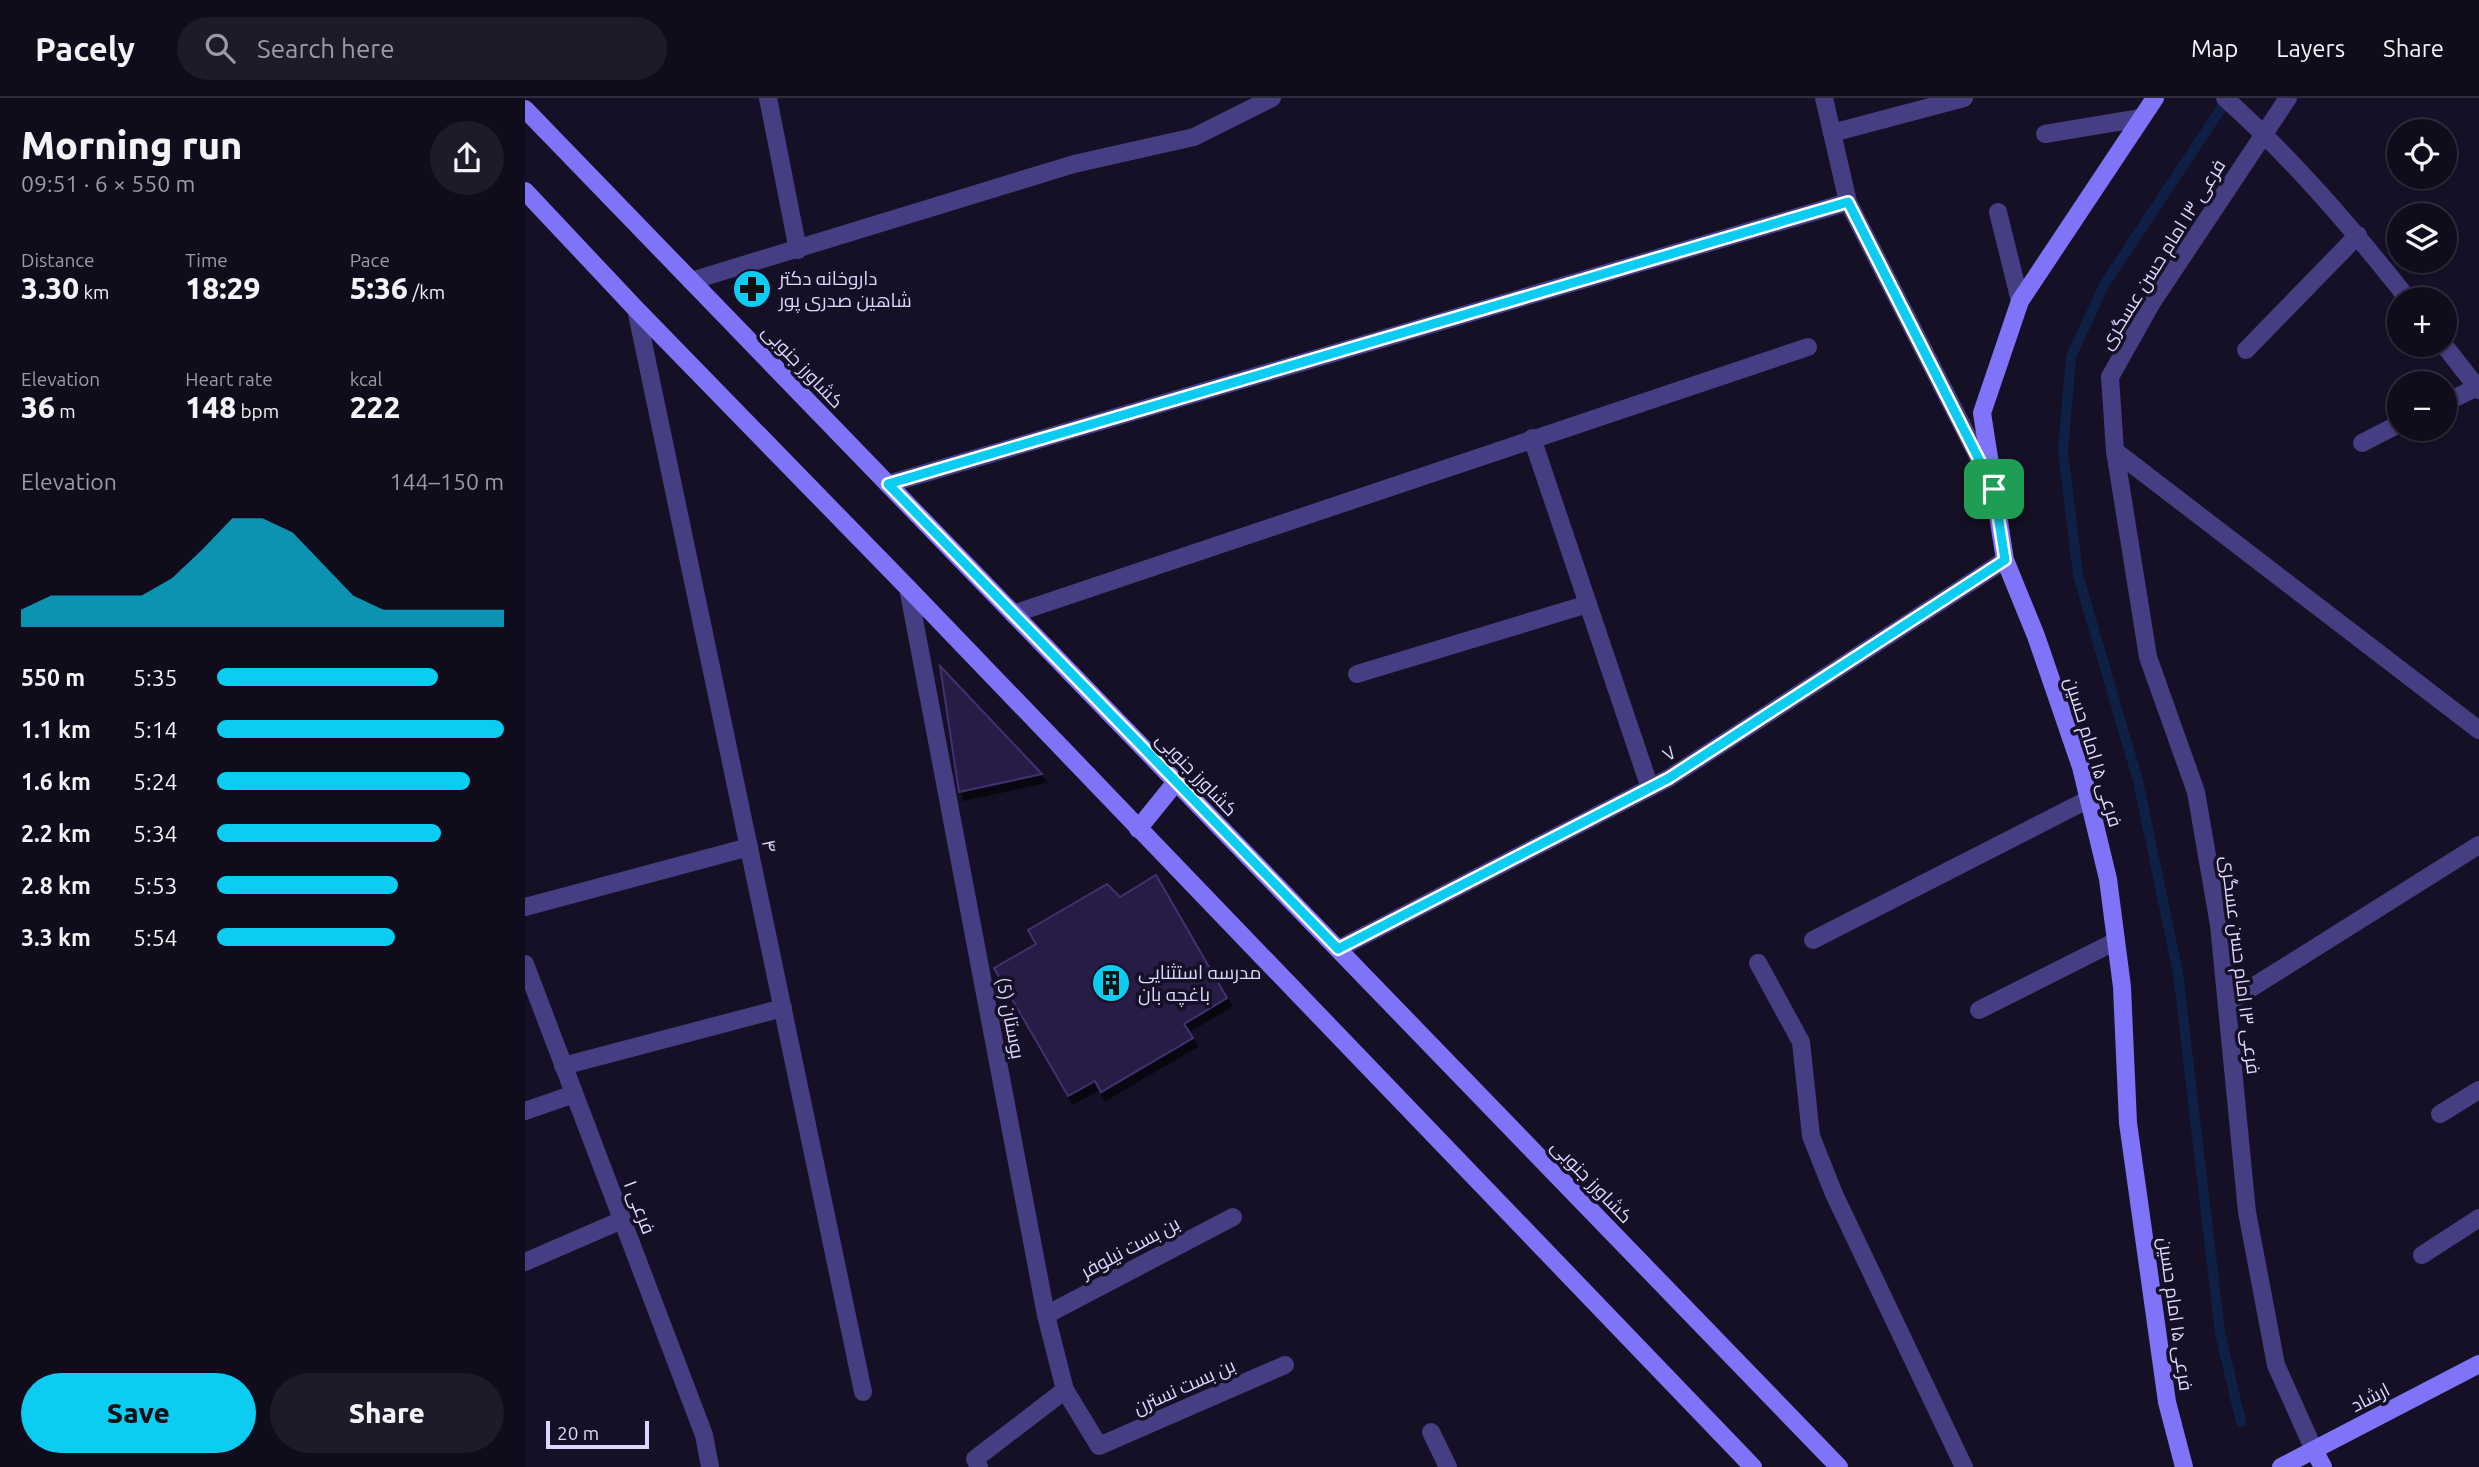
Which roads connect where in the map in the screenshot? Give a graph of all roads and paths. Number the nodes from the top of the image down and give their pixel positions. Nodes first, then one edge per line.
1 (768, 98) edge
2 (1272, 98) edge
3 (1823, 98) edge
4 (1964, 98) edge
5 (2155, 98) edge
6 (2225, 98) edge
7 (2288, 98) edge
8 (525, 109) edge
9 (2141, 118) junction
10 (1832, 133) junction
11 (2045, 134) dead end
12 (2264, 134) junction
13 (525, 191) edge
14 (1848, 202) junction
15 (1998, 212) dead end
16 (2358, 235) junction
17 (798, 250) junction
18 (691, 281) junction
19 (2399, 287) edge
20 (2020, 301) junction
21 (636, 309) junction
22 (1808, 347) dead end
23 (2246, 350) dead end
24 (2453, 357) edge
25 (2478, 388) edge
26 (2457, 398) edge
27 (2387, 431) edge
28 (1532, 438) junction
29 (2362, 443) dead end
30 (2115, 451) junction
31 (888, 484) junction
32 (1994, 489) junction
33 (2005, 560) junction
34 (908, 588) junction
35 (1588, 604) junction
36 (1013, 614) junction
37 (1357, 674) dead end
38 (2479, 730) edge
39 (1176, 782) junction
40 (1650, 788) junction
41 (2089, 799) junction
42 (1137, 829) junction
43 (2479, 845) edge
44 (749, 847) junction
45 (525, 907) edge
46 (1813, 940) dead end
47 (2116, 941) junction
48 (1338, 949) junction
49 (1758, 963) dead end
50 (525, 964) edge
51 (2227, 1003) junction
52 (783, 1009) junction
53 (1979, 1010) dead end
54 (563, 1066) junction
55 (2479, 1090) edge
56 (574, 1094) junction
57 (525, 1111) edge
58 (2440, 1114) dead end
59 (1233, 1217) dead end
60 (2479, 1218) edge
61 (622, 1220) junction
62 (2421, 1255) dead end
63 (525, 1262) edge
64 (1046, 1315) junction
65 (2479, 1364) edge
66 (1285, 1365) dead end
67 (1065, 1390) junction
68 (863, 1392) dead end
69 (1431, 1432) dead end
70 (1099, 1446) joint
71 (2314, 1450) junction
72 (710, 1467) edge
73 (979, 1467) edge
74 (1448, 1467) edge
75 (1753, 1467) edge
76 (1839, 1467) edge
77 (1964, 1467) edge
78 (2184, 1467) edge
79 (2280, 1467) edge
80 (2323, 1467) edge

1 - 17 street
2 - 17 street
3 - 10 street
4 - 10 street
5 - 9 street, فرعی ۱۵ امام حسین
6 - 12 street
7 - 12 street, فرعی ۱۳ امام حسن عسگری
8 - 18 street, کشاورز جنوبی
9 - 11 street
9 - 20 street, فرعی ۱۵ امام حسین
10 - 14 street
12 - 16 street
12 - 30 street, فرعی ۱۳ امام حسن عسگری
13 - 21 street
14 - 31 street
14 - 32 street
15 - 20 street
16 - 19 street
16 - 23 street
17 - 18 street
18 - 31 street, کشاورز جنوبی
20 - 32 street, فرعی ۱۵ امام حسین
21 - 34 street
21 - 44 street, ۴
22 - 28 street
24 - 25 street
25 - 26 street
27 - 29 street
28 - 35 street
28 - 36 street
30 - 38 street
30 - 51 street, فرعی ۱۳ امام حسن عسگری
31 - 36 street, کشاورز جنوبی
32 - 33 street, فرعی ۱۵ امام حسین
33 - 40 street, ۷
33 - 41 street, فرعی ۱۵ امام حسین
34 - 42 street
34 - 64 street, بوستان (5)
35 - 37 street
35 - 40 street
36 - 39 street, کشاورز جنوبی
39 - 42 street
39 - 48 street, کشاورز جنوبی
40 - 48 street, ۷
41 - 46 street
41 - 47 street, فرعی ۱۵ امام حسین
42 - 75 street
43 - 51 street
44 - 45 street
44 - 52 street, ۴
47 - 53 street
47 - 78 street, فرعی ۱۵ امام حسین
48 - 76 street, کشاورز جنوبی
49 - 77 street
50 - 54 street, فرعی ۱
51 - 71 street, فرعی ۱۳ امام حسن عسگری
52 - 54 street
52 - 68 street, ۴
54 - 56 street, فرعی ۱
55 - 58 street
56 - 57 street
56 - 61 street, فرعی ۱
59 - 64 street, بن بست نیلوفر
60 - 62 street
61 - 63 street
61 - 72 street, فرعی ۱
64 - 67 street, بوستان (5)
65 - 71 street, ارشاد
66 - 70 street, بن بست نسترن
67 - 70 street, بوستان (5)
67 - 73 street
69 - 74 street
71 - 79 street, ارشاد
71 - 80 street, فرعی ۱۳ امام حسن عسگری

